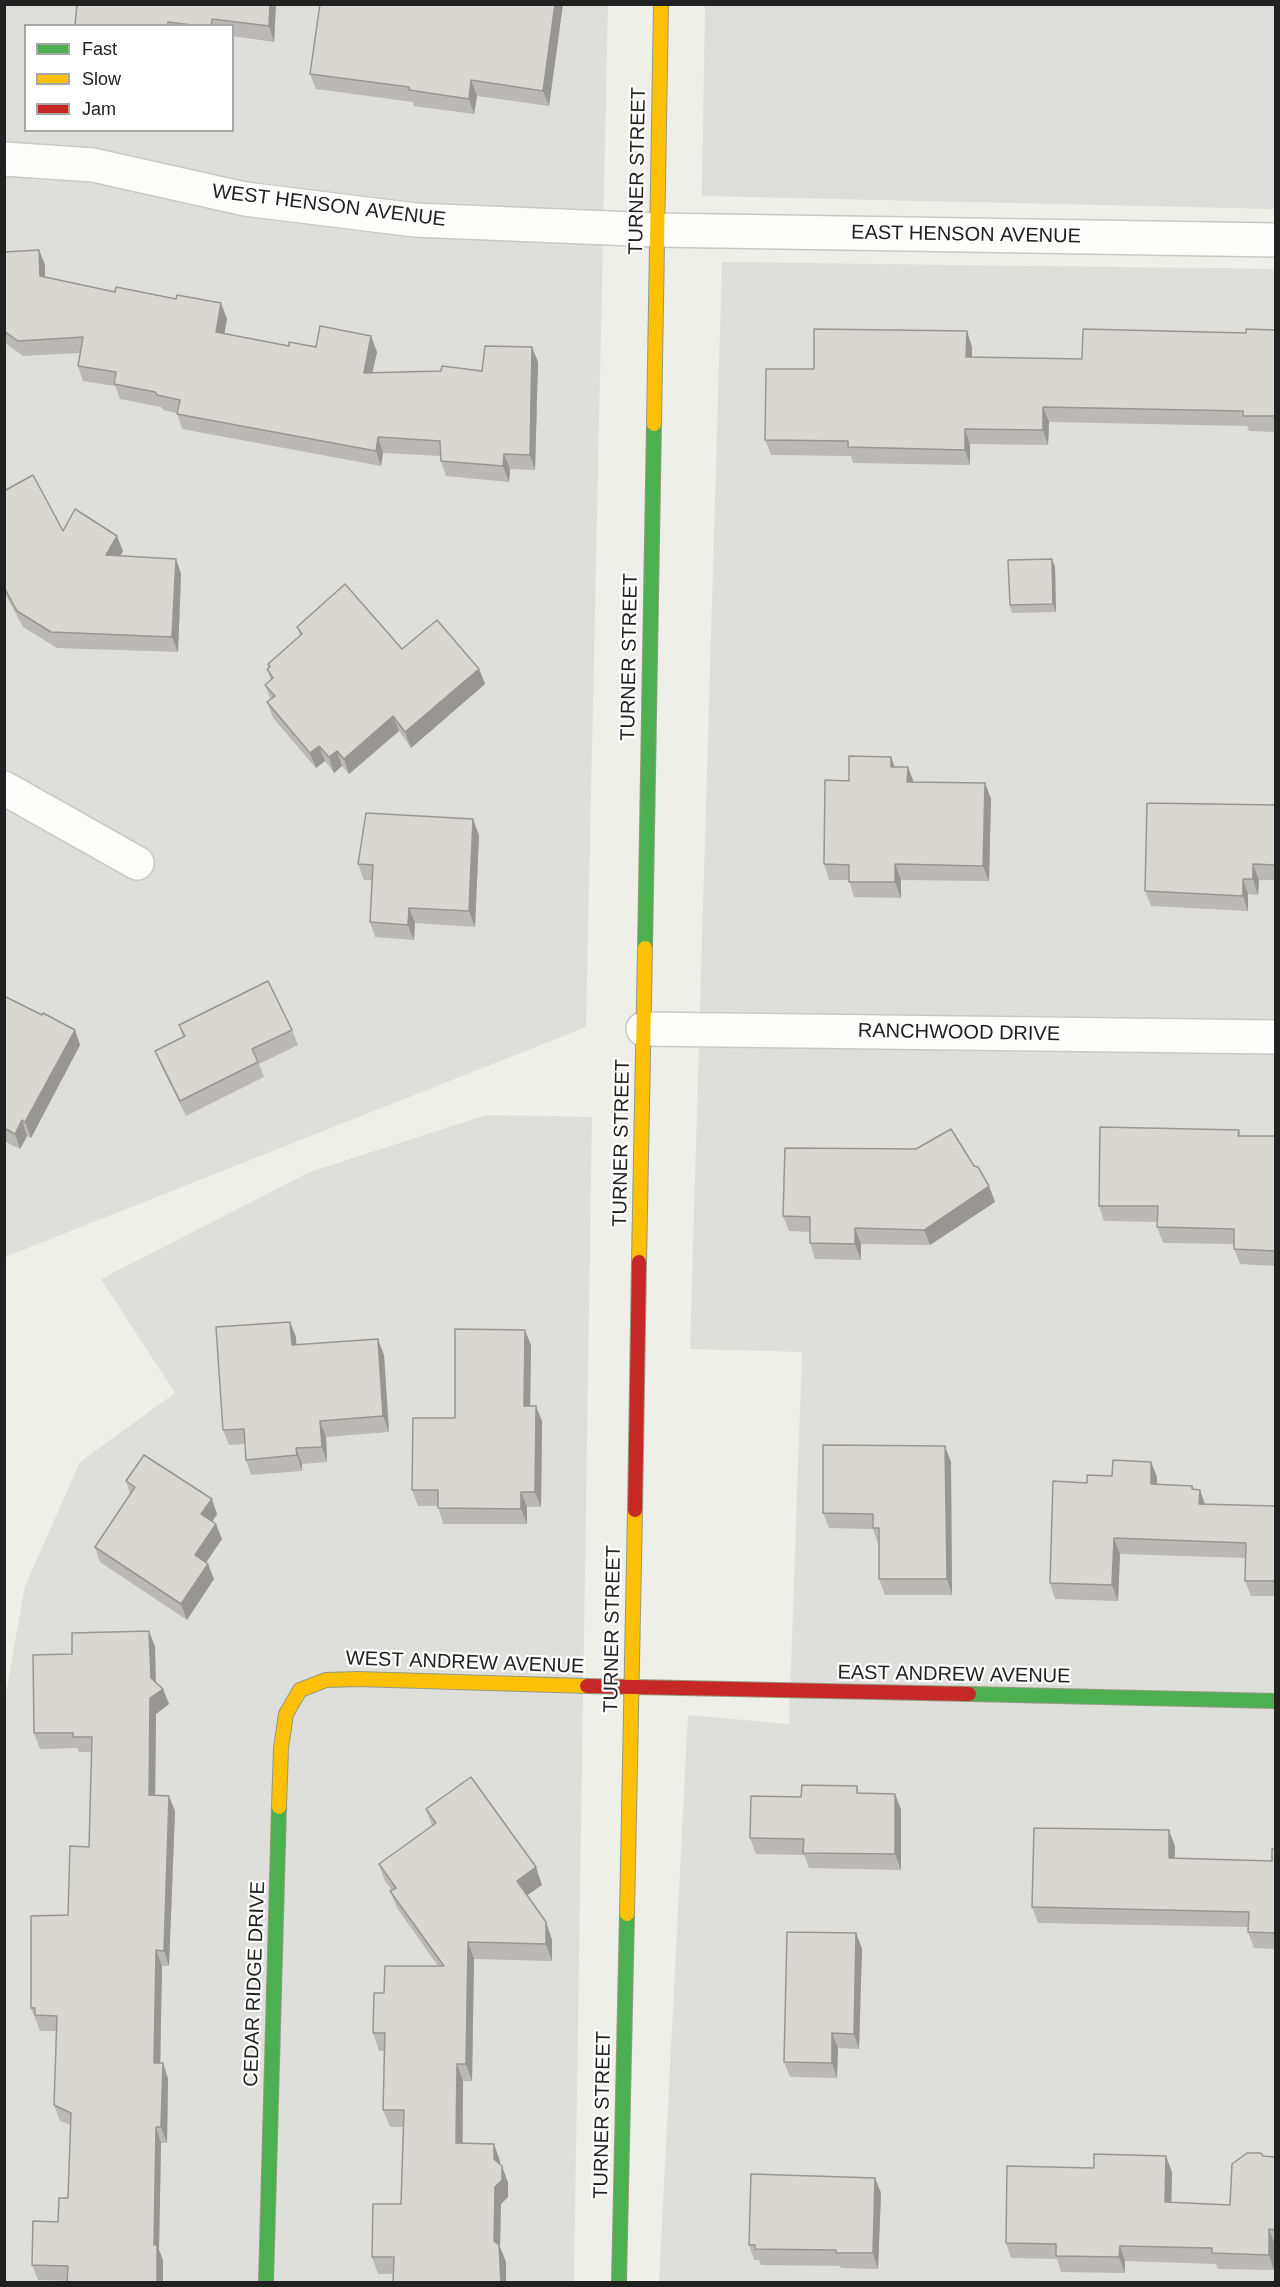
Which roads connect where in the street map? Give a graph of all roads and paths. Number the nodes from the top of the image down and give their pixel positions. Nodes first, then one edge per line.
1 (661, 4) edge
2 (4, 159) edge
3 (657, 230) junction
4 (1275, 240) edge
5 (4, 788) edge
6 (137, 863) dead end
7 (643, 1029) junction
8 (1275, 1037) edge
9 (632, 1688) junction
10 (300, 1690) joint
11 (1275, 1701) edge
12 (266, 2283) edge
13 (619, 2283) edge

1 - 3 street, TURNER STREET
2 - 3 street, WEST HENSON AVENUE
3 - 4 street, EAST HENSON AVENUE
3 - 7 street, TURNER STREET
5 - 6 street
7 - 8 street, RANCHWOOD DRIVE
7 - 9 street, TURNER STREET
9 - 10 street, WEST ANDREW AVENUE
9 - 11 street, EAST ANDREW AVENUE
9 - 13 street, TURNER STREET
10 - 12 street, CEDAR RIDGE DRIVE

